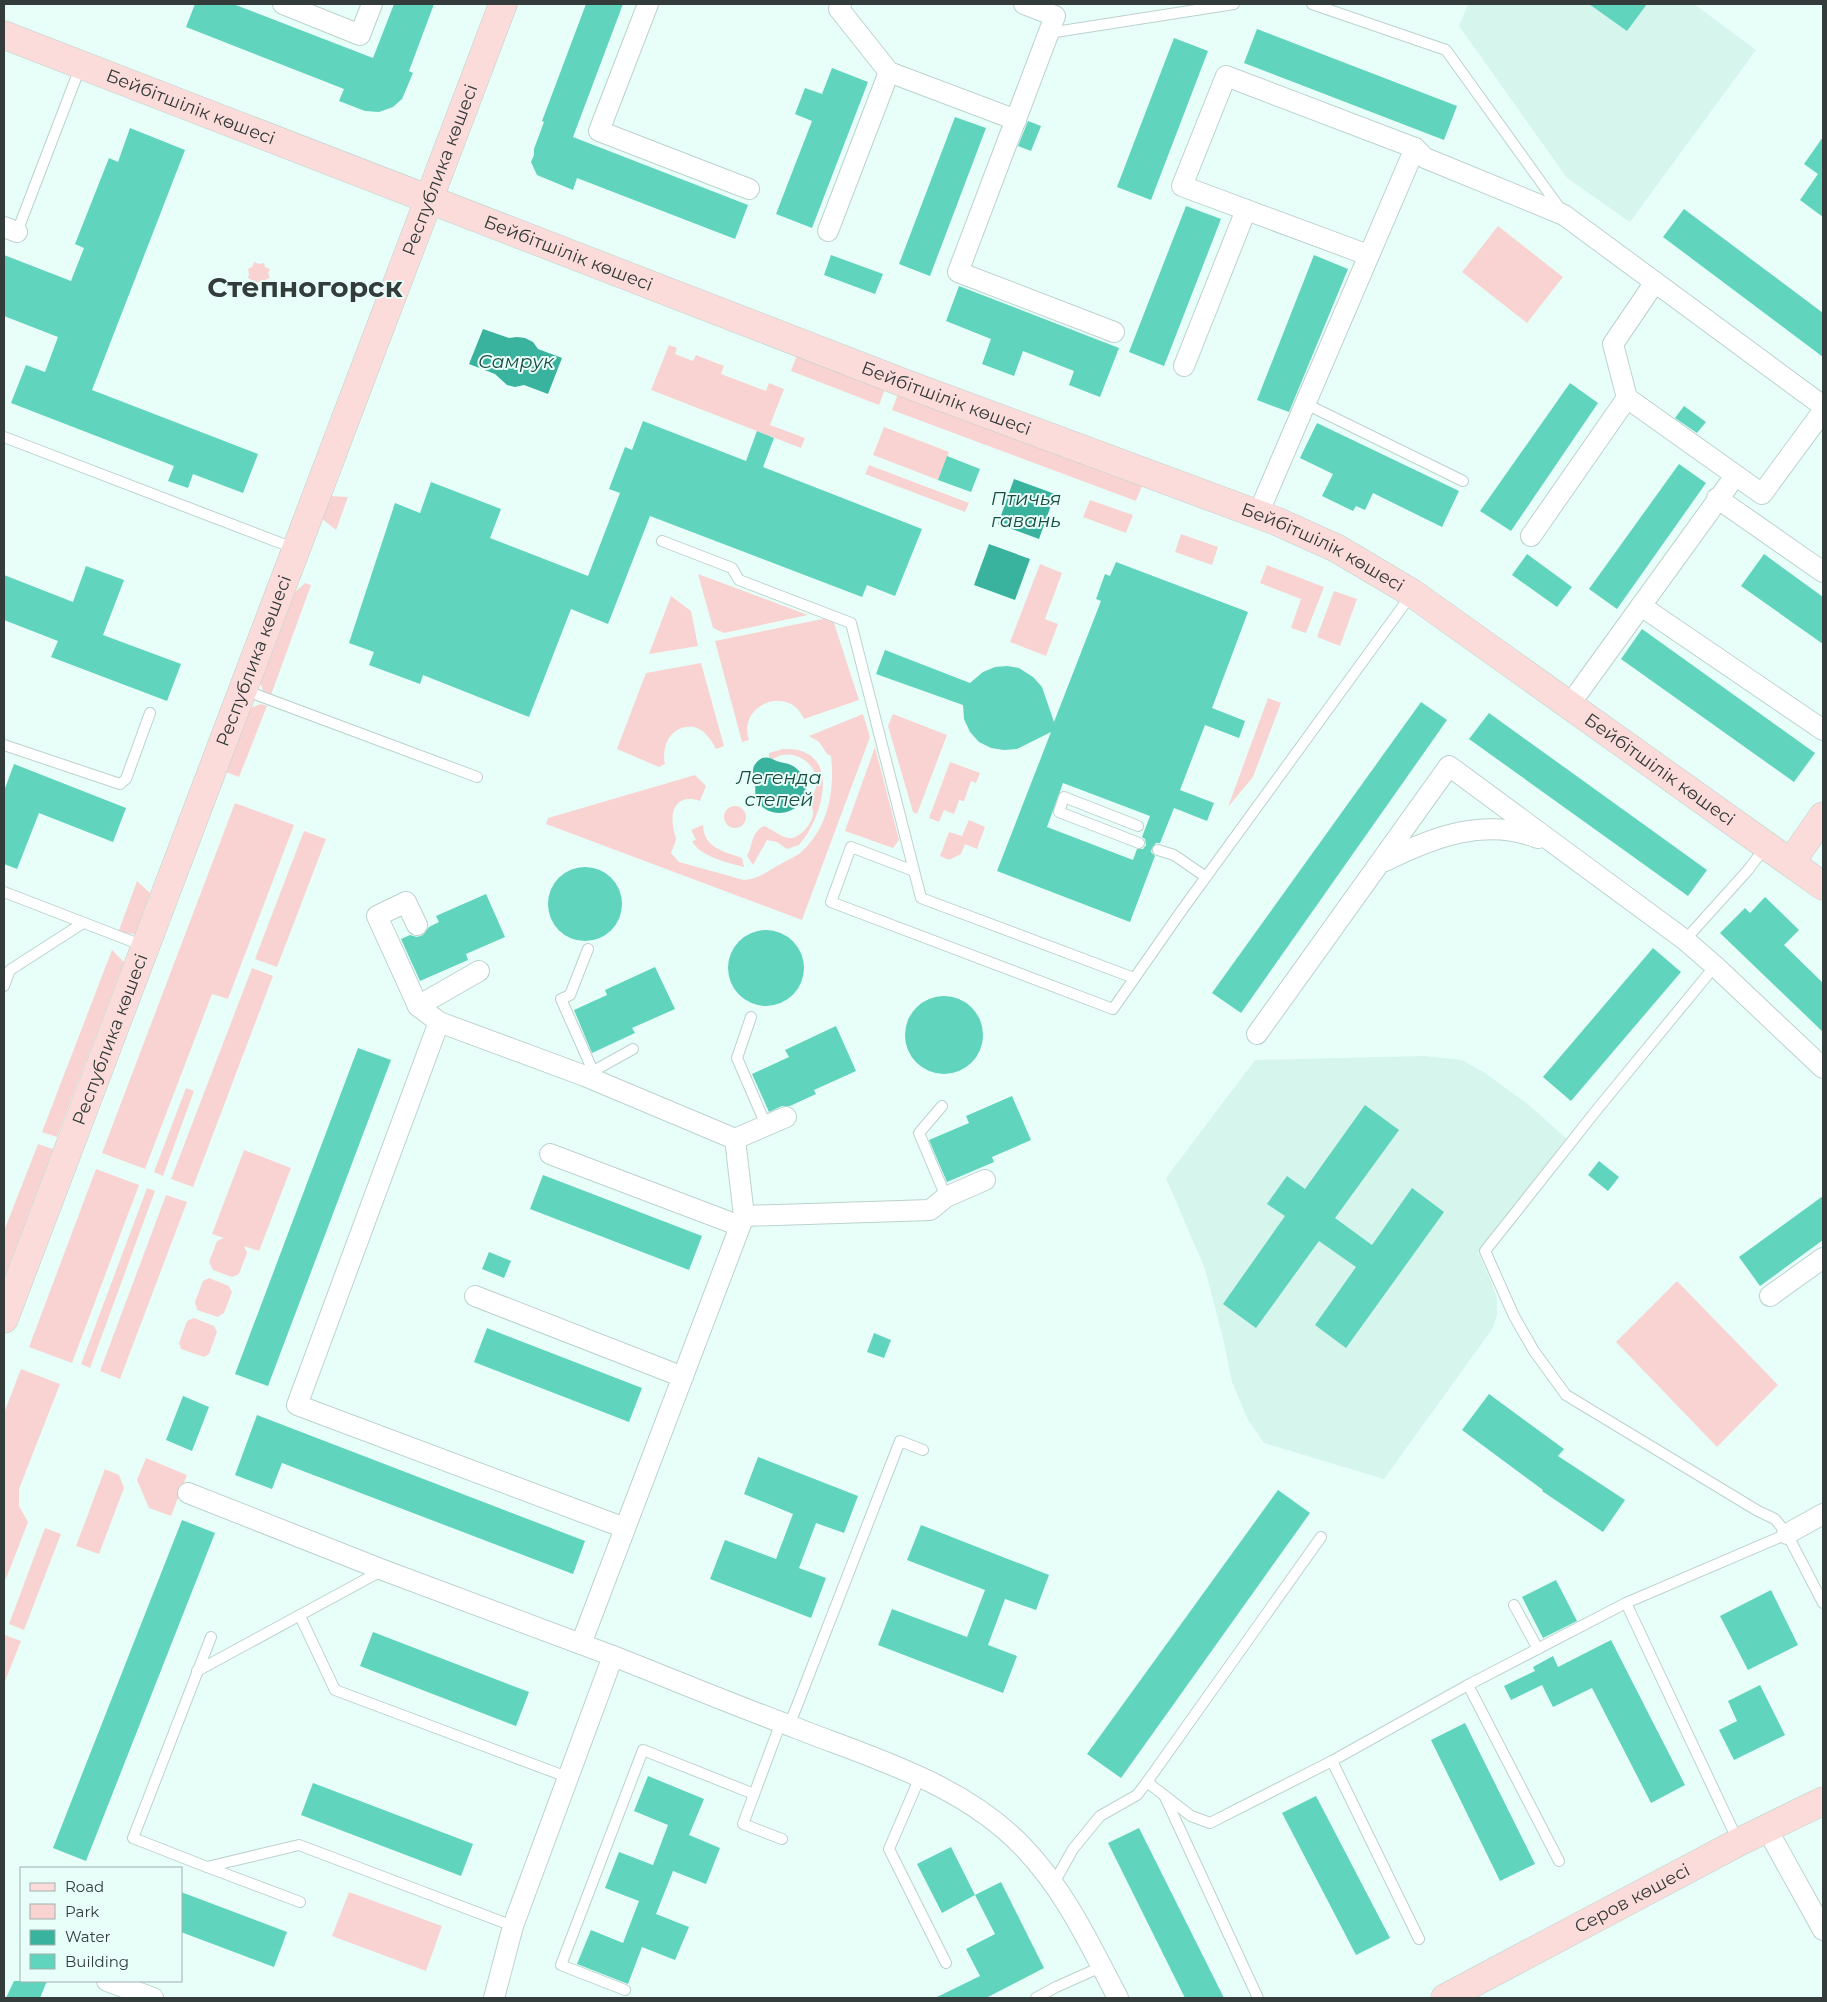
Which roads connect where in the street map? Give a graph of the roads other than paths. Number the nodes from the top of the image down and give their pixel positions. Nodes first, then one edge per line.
1 (283, 4) edge
2 (372, 4) edge
3 (503, 4) edge
4 (648, 4) edge
5 (841, 4) edge
6 (1024, 4) edge
7 (1234, 4) edge
8 (1312, 4) edge
9 (1049, 33) junction
10 (4, 35) edge
11 (81, 64) junction
12 (889, 72) junction
13 (1016, 120) junction
14 (1415, 148) junction
15 (749, 189) dead end
16 (428, 198) junction
17 (1246, 210) junction
18 (1564, 215) junction
19 (8, 231) edge
20 (828, 231) dead end
21 (1368, 255) junction
22 (1655, 282) junction
23 (1114, 332) dead end
24 (1184, 366) dead end
25 (1627, 398) junction
26 (1306, 404) junction
27 (1823, 406) edge
28 (1823, 411) edge
29 (4, 437) edge
30 (1735, 476) junction
31 (1462, 481) dead end
32 (1718, 498) junction
33 (1258, 514) junction
34 (1531, 536) dead end
35 (662, 541) dead end
36 (297, 549) junction
37 (1823, 572) edge
38 (1412, 593) junction
39 (1641, 606) junction
40 (243, 690) junction
41 (1570, 704) junction
42 (150, 713) dead end
43 (1823, 730) edge
44 (4, 745) edge
45 (477, 777) dead end
46 (1823, 816) edge
47 (1138, 826) dead end
48 (1139, 843) dead end
49 (1556, 845) junction
50 (1766, 845) junction
51 (1158, 850) dead end
52 (1381, 862) junction
53 (1791, 862) junction
54 (914, 872) junction
55 (1206, 877) junction
56 (1823, 886) edge
57 (4, 892) edge
58 (83, 923) junction
59 (417, 925) dead end
60 (1684, 940) junction
61 (145, 947) junction
62 (588, 949) dead end
63 (1715, 966) junction
64 (479, 971) dead end
65 (1134, 978) junction
66 (4, 986) edge
67 (418, 1006) junction
68 (751, 1017) dead end
69 (439, 1022) junction
70 (1257, 1034) dead end
71 (633, 1050) dead end
72 (1823, 1068) edge
73 (589, 1074) junction
74 (942, 1106) dead end
75 (786, 1117) dead end
76 (766, 1125) junction
77 (735, 1139) junction
78 (550, 1154) dead end
79 (985, 1180) dead end
80 (946, 1197) junction
81 (742, 1221) junction
82 (1823, 1258) edge
83 (475, 1296) dead end
84 (1770, 1296) dead end
85 (4, 1319) edge
86 (683, 1377) junction
87 (922, 1450) dead end
88 (188, 1493) dead end
89 (1820, 1519) edge
90 (624, 1528) junction
91 (1787, 1534) junction
92 (1321, 1537) dead end
93 (383, 1570) junction
94 (1626, 1603) junction
95 (1823, 1603) edge
96 (1514, 1604) dead end
97 (300, 1616) junction
98 (211, 1637) dead end
99 (581, 1644) junction
100 (1538, 1649) junction
101 (613, 1656) junction
102 (197, 1671) junction
103 (1468, 1685) junction
104 (785, 1724) junction
105 (1332, 1760) junction
106 (567, 1777) junction
107 (920, 1777) junction
108 (1147, 1782) junction
109 (754, 1794) junction
110 (1164, 1795) junction
111 (1823, 1801) edge
112 (1767, 1829) junction
113 (782, 1838) dead end
114 (1739, 1842) junction
115 (1559, 1861) dead end
116 (207, 1867) junction
117 (1054, 1883) junction
118 (300, 1902) dead end
119 (513, 1926) junction
120 (1823, 1930) edge
121 (1419, 1939) dead end
122 (946, 1963) dead end
123 (1101, 1967) junction
124 (110, 1982) edge
125 (625, 1990) dead end
126 (153, 1998) edge
127 (494, 1998) edge
128 (1036, 1998) edge
129 (1118, 1998) edge
130 (1258, 1998) edge
131 (1445, 1998) edge

1 - 2 street
3 - 16 street, Республика көшесі
4 - 15 street
5 - 12 street
6 - 9 street
7 - 9 lane
8 - 18 lane
9 - 13 street
10 - 11 street, Бейбітшілік көшесі
11 - 16 street, Бейбітшілік көшесі
11 - 19 lane
12 - 13 street
12 - 20 street
13 - 23 street
14 - 17 street
14 - 18 street
14 - 21 street
16 - 33 street, Бейбітшілік көшесі
16 - 36 street, Республика көшесі
17 - 21 street
17 - 24 street
18 - 22 street
21 - 26 street
22 - 25 street
22 - 27 street
25 - 30 street
25 - 34 street
26 - 31 lane
26 - 33 street
28 - 30 street
29 - 36 lane
30 - 32 street
32 - 37 street
32 - 39 street
33 - 38 street, Бейбітшілік көшесі
35 - 54 lane
36 - 40 street, Республика көшесі
38 - 41 street, Бейбітшілік көшесі
38 - 55 lane
39 - 41 street
39 - 43 street
40 - 45 lane
40 - 61 street, Республика көшесі
41 - 50 street, Бейбітшілік көшесі
42 - 44 lane
46 - 53 street
47 - 48 lane
49 - 52 street
49 - 52 street
49 - 60 street
50 - 53 street, Бейбітшілік көшесі
50 - 60 lane
51 - 55 lane
52 - 70 street
53 - 56 street, Бейбітшілік көшесі
54 - 65 lane
54 - 65 lane
55 - 65 lane
57 - 58 lane
58 - 61 lane
58 - 66 lane
59 - 67 street
60 - 63 street
61 - 85 street, Республика көшесі
62 - 73 lane
63 - 72 street
63 - 91 lane
64 - 67 street
67 - 69 street
68 - 76 lane
69 - 73 street
69 - 90 street
71 - 73 lane
73 - 77 street
74 - 80 lane
75 - 76 street
76 - 77 street
77 - 81 street
78 - 81 street
79 - 80 street
80 - 81 street
81 - 86 street
82 - 84 street
83 - 86 street
86 - 90 street
87 - 104 lane
88 - 93 street
89 - 91 street
90 - 99 street
91 - 94 lane
91 - 95 lane
92 - 108 lane
93 - 97 lane
93 - 99 street
94 - 100 lane
94 - 114 lane
96 - 100 lane
97 - 102 lane
97 - 106 lane
98 - 102 lane
99 - 101 street
100 - 103 lane
101 - 104 street
101 - 106 street
102 - 116 lane
103 - 105 lane
103 - 115 lane
104 - 107 street
104 - 109 lane
105 - 110 lane
105 - 121 lane
106 - 119 street
107 - 117 street
107 - 122 lane
108 - 110 lane
108 - 117 lane
109 - 113 lane
109 - 125 lane
110 - 130 lane
111 - 112 street, Серов көшесі
112 - 114 street, Серов көшесі
112 - 120 street
114 - 131 street, Серов көшесі
116 - 118 lane
116 - 119 lane
117 - 123 street
119 - 127 street
123 - 128 lane
123 - 129 street
124 - 126 street

